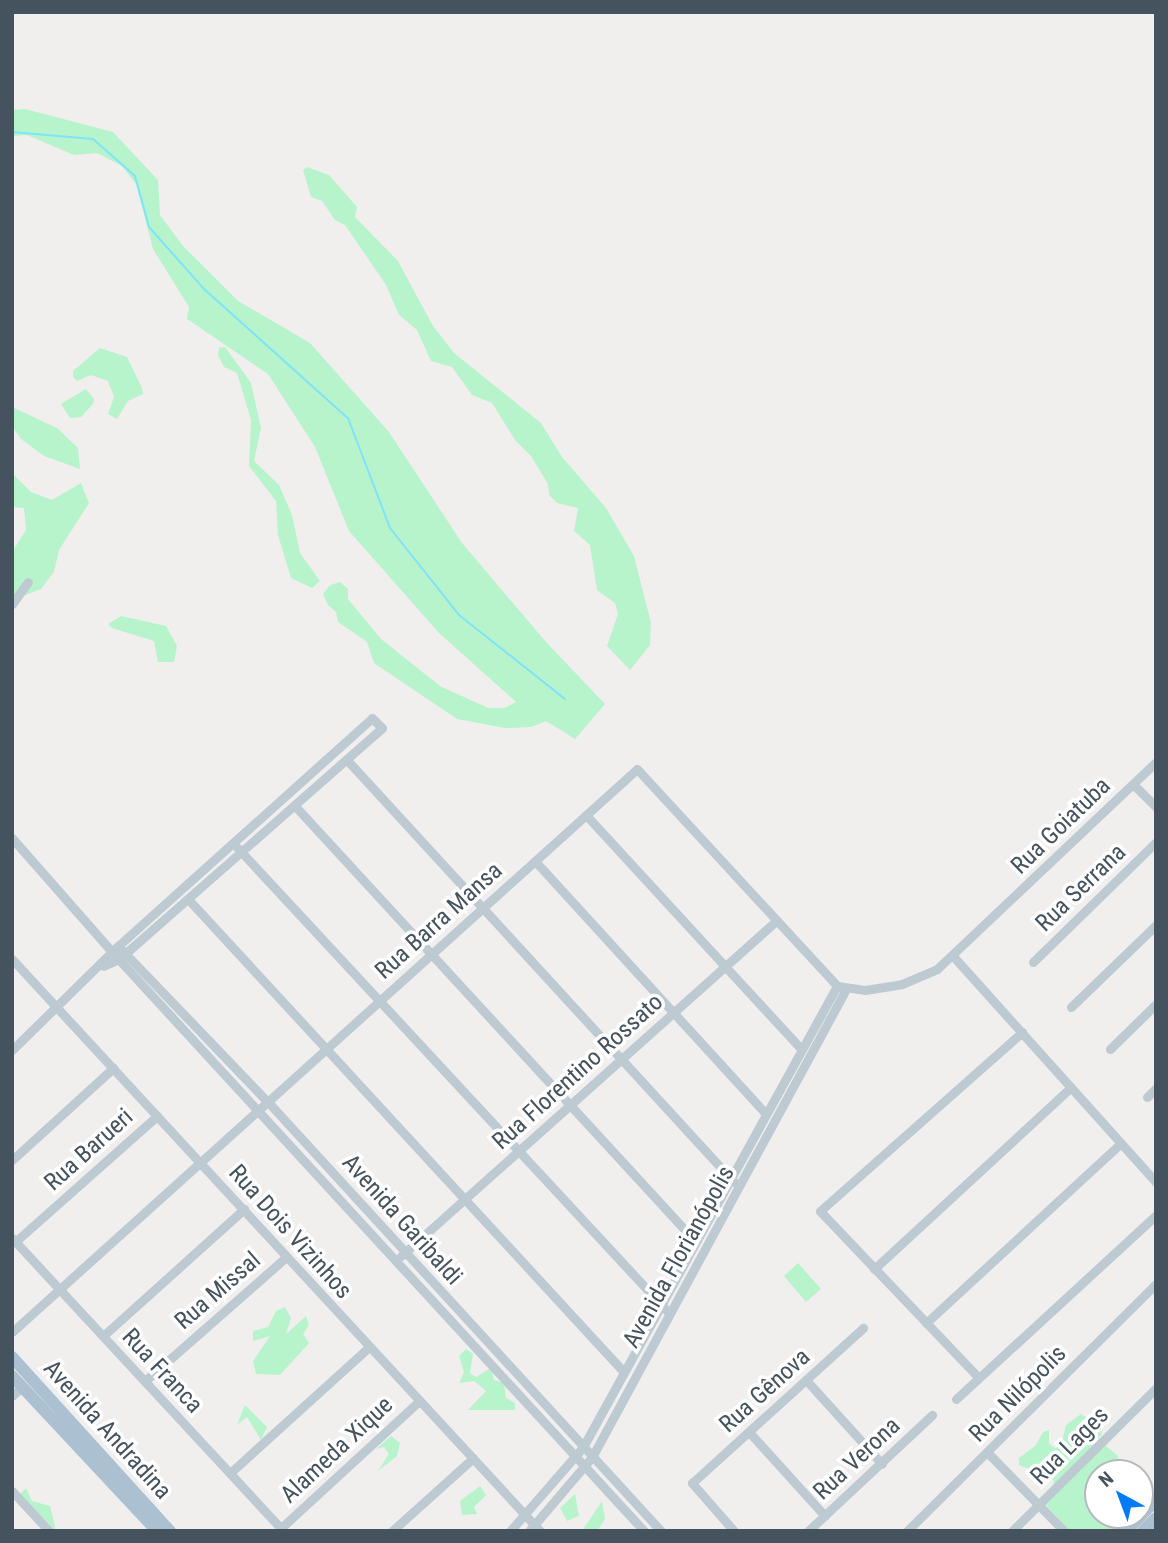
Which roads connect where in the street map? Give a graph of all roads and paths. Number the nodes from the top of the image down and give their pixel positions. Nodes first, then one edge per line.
1 (28, 582) dead end
2 (12, 604) edge
3 (347, 760) junction
4 (1156, 762) edge
5 (1133, 784) junction
6 (295, 806) junction
7 (1156, 807) edge
8 (586, 815) junction
9 (12, 838) edge
10 (1156, 842) edge
11 (233, 843) junction
12 (242, 854) junction
13 (535, 861) junction
14 (188, 899) junction
15 (483, 908) junction
16 (776, 921) junction
17 (1156, 925) edge
18 (116, 951) junction
19 (430, 955) junction
20 (953, 956) junction
21 (12, 959) edge
22 (1033, 962) dead end
23 (726, 966) junction
24 (841, 988) junction
25 (379, 1002) junction
26 (1156, 1004) edge
27 (1071, 1007) dead end
28 (58, 1009) junction
29 (673, 1013) junction
30 (1022, 1032) junction
31 (327, 1048) junction
32 (801, 1049) junction
33 (1110, 1049) dead end
34 (12, 1050) edge
35 (622, 1059) junction
36 (113, 1068) junction
37 (1071, 1087) junction
38 (1156, 1088) edge
39 (1147, 1097) dead end
40 (268, 1102) junction
41 (569, 1105) junction
42 (259, 1110) junction
43 (765, 1113) junction
44 (157, 1116) junction
45 (1121, 1143) junction
46 (517, 1152) junction
47 (12, 1160) edge
48 (200, 1162) junction
49 (730, 1178) junction
50 (1156, 1182) edge
51 (740, 1186) junction
52 (465, 1199) junction
53 (244, 1209) junction
54 (1156, 1215) edge
55 (14, 1240) edge
56 (696, 1242) junction
57 (405, 1252) junction
58 (286, 1257) junction
59 (396, 1261) junction
60 (874, 1269) junction
61 (1156, 1284) edge
62 (59, 1289) junction
63 (659, 1306) junction
64 (668, 1313) junction
65 (926, 1323) junction
66 (863, 1328) dead end
67 (12, 1332) edge
68 (103, 1336) junction
69 (369, 1347) junction
70 (12, 1357) edge
71 (623, 1371) junction
72 (12, 1376) edge
73 (978, 1377) junction
74 (806, 1380) junction
75 (145, 1381) junction
76 (1156, 1388) edge
77 (17, 1392) edge
78 (956, 1399) dead end
79 (419, 1401) junction
80 (932, 1415) dead end
81 (749, 1432) junction
82 (583, 1447) junction
83 (987, 1452) junction
84 (592, 1457) junction
85 (473, 1458) junction
86 (576, 1458) junction
87 (882, 1464) junction
88 (586, 1467) junction
89 (230, 1473) junction
90 (12, 1491) edge
91 (1156, 1500) edge
92 (1039, 1505) junction
93 (142, 1508) junction
94 (526, 1516) junction
95 (825, 1516) junction
96 (1156, 1517) edge
97 (534, 1529) edge
98 (282, 1530) edge
99 (733, 1530) edge
100 (49, 1531) edge
101 (157, 1531) edge
102 (170, 1531) edge
103 (392, 1531) edge
104 (510, 1531) edge
105 (644, 1531) edge
106 (661, 1531) edge
107 (808, 1531) edge
108 (907, 1531) edge
109 (1012, 1531) edge
110 (1064, 1531) edge
111 (1126, 1531) edge
112 (1143, 1531) edge

1 - 2 street
3 - 6 street
3 - 11 street
3 - 15 street
4 - 5 street, Rua Goiatuba
5 - 7 street
5 - 20 street, Rua Goiatuba
6 - 12 street
6 - 19 street
8 - 13 street, Rua Barra Mansa
8 - 16 street, Rua Barra Mansa
8 - 23 street
9 - 18 street, Avenida Garibaldi
10 - 22 street, Rua Serrana
11 - 12 street
11 - 18 street
12 - 14 street
12 - 25 street
13 - 15 street, Rua Barra Mansa
13 - 29 street
14 - 18 street
14 - 31 street
15 - 19 street, Rua Barra Mansa
15 - 35 street
16 - 23 street, Rua Florentino Rossato
16 - 24 street
17 - 27 street
18 - 28 street
18 - 40 street, Avenida Garibaldi
18 - 42 street, Avenida Garibaldi
19 - 25 street, Rua Barra Mansa
19 - 41 street
20 - 24 street, Rua Goiatuba
20 - 30 street
21 - 28 street, Rua Dois Vizinhos
23 - 29 street, Rua Florentino Rossato
23 - 32 street
24 - 32 street, Avenida Florianópolis
24 - 51 street, Avenida Florianópolis
25 - 31 street, Rua Barra Mansa
25 - 46 street
26 - 33 street
28 - 34 street
28 - 36 street, Rua Dois Vizinhos
29 - 35 street, Rua Florentino Rossato
29 - 43 street
30 - 37 street
30 - 60 street
31 - 40 street, Rua Barra Mansa
31 - 52 street
32 - 43 street, Avenida Florianópolis
35 - 41 street, Rua Florentino Rossato
35 - 49 street
36 - 44 street, Rua Dois Vizinhos
36 - 47 street
37 - 45 street
37 - 60 street
38 - 39 street
40 - 42 street, Rua Barra Mansa
40 - 57 street, Avenida Garibaldi
41 - 46 street, Rua Florentino Rossato
41 - 56 street
42 - 48 street
42 - 59 street, Avenida Garibaldi
43 - 49 street, Avenida Florianópolis
44 - 48 street, Rua Dois Vizinhos
44 - 55 street, Rua Barueri
45 - 50 street
45 - 65 street
46 - 52 street, Rua Florentino Rossato
46 - 63 street
48 - 53 street, Rua Dois Vizinhos
48 - 62 street
49 - 51 street
49 - 56 street, Avenida Florianópolis
51 - 64 street, Avenida Florianópolis
52 - 57 street, Rua Florentino Rossato
52 - 71 street
53 - 58 street, Rua Dois Vizinhos
53 - 68 street
54 - 73 street
55 - 62 street, Rua Franca
56 - 63 street, Avenida Florianópolis
57 - 59 street, Rua Florentino Rossato
57 - 82 street, Avenida Garibaldi
58 - 69 street, Rua Dois Vizinhos
58 - 75 street, Rua Missal
59 - 86 street, Avenida Garibaldi
60 - 65 street
61 - 83 street, Rua Nilópolis
62 - 67 street
62 - 68 street, Rua Franca
63 - 64 street
63 - 71 street, Avenida Florianópolis
64 - 84 street, Avenida Florianópolis
65 - 73 street
66 - 74 street, Rua Gênova
68 - 75 street, Rua Franca
69 - 79 street, Rua Dois Vizinhos
69 - 89 street
70 - 93 main road, Avenida Andradina
71 - 82 street, Avenida Florianópolis
72 - 77 main road, Avenida Andradina
73 - 78 street
74 - 81 street, Rua Gênova
74 - 87 street
75 - 89 street, Rua Franca
76 - 92 street, Rua Lages
77 - 93 main road, Avenida Andradina
79 - 85 street, Rua Dois Vizinhos
79 - 98 street, Alameda Xique
80 - 87 street, Rua Verona
81 - 95 street
81 - 99 street, Rua Gênova
82 - 84 street, Avenida Garibaldi
82 - 86 street, Avenida Florianópolis
83 - 92 street
83 - 108 street, Rua Nilópolis
84 - 88 street, Avenida Florianópolis
84 - 106 street, Avenida Garibaldi
85 - 94 street, Rua Dois Vizinhos
85 - 103 street
86 - 88 street, Avenida Garibaldi
86 - 94 street, Avenida Florianópolis
87 - 95 street, Rua Verona
88 - 97 street, Avenida Florianópolis
88 - 105 street, Avenida Garibaldi
89 - 98 street, Rua Franca
90 - 100 street
91 - 111 main road
92 - 109 street, Rua Lages
92 - 110 street
93 - 101 main road, Avenida Andradina
93 - 102 main road, Avenida Andradina
94 - 97 street, Rua Dois Vizinhos
94 - 104 street, Avenida Florianópolis
95 - 107 street, Rua Verona
96 - 112 main road

